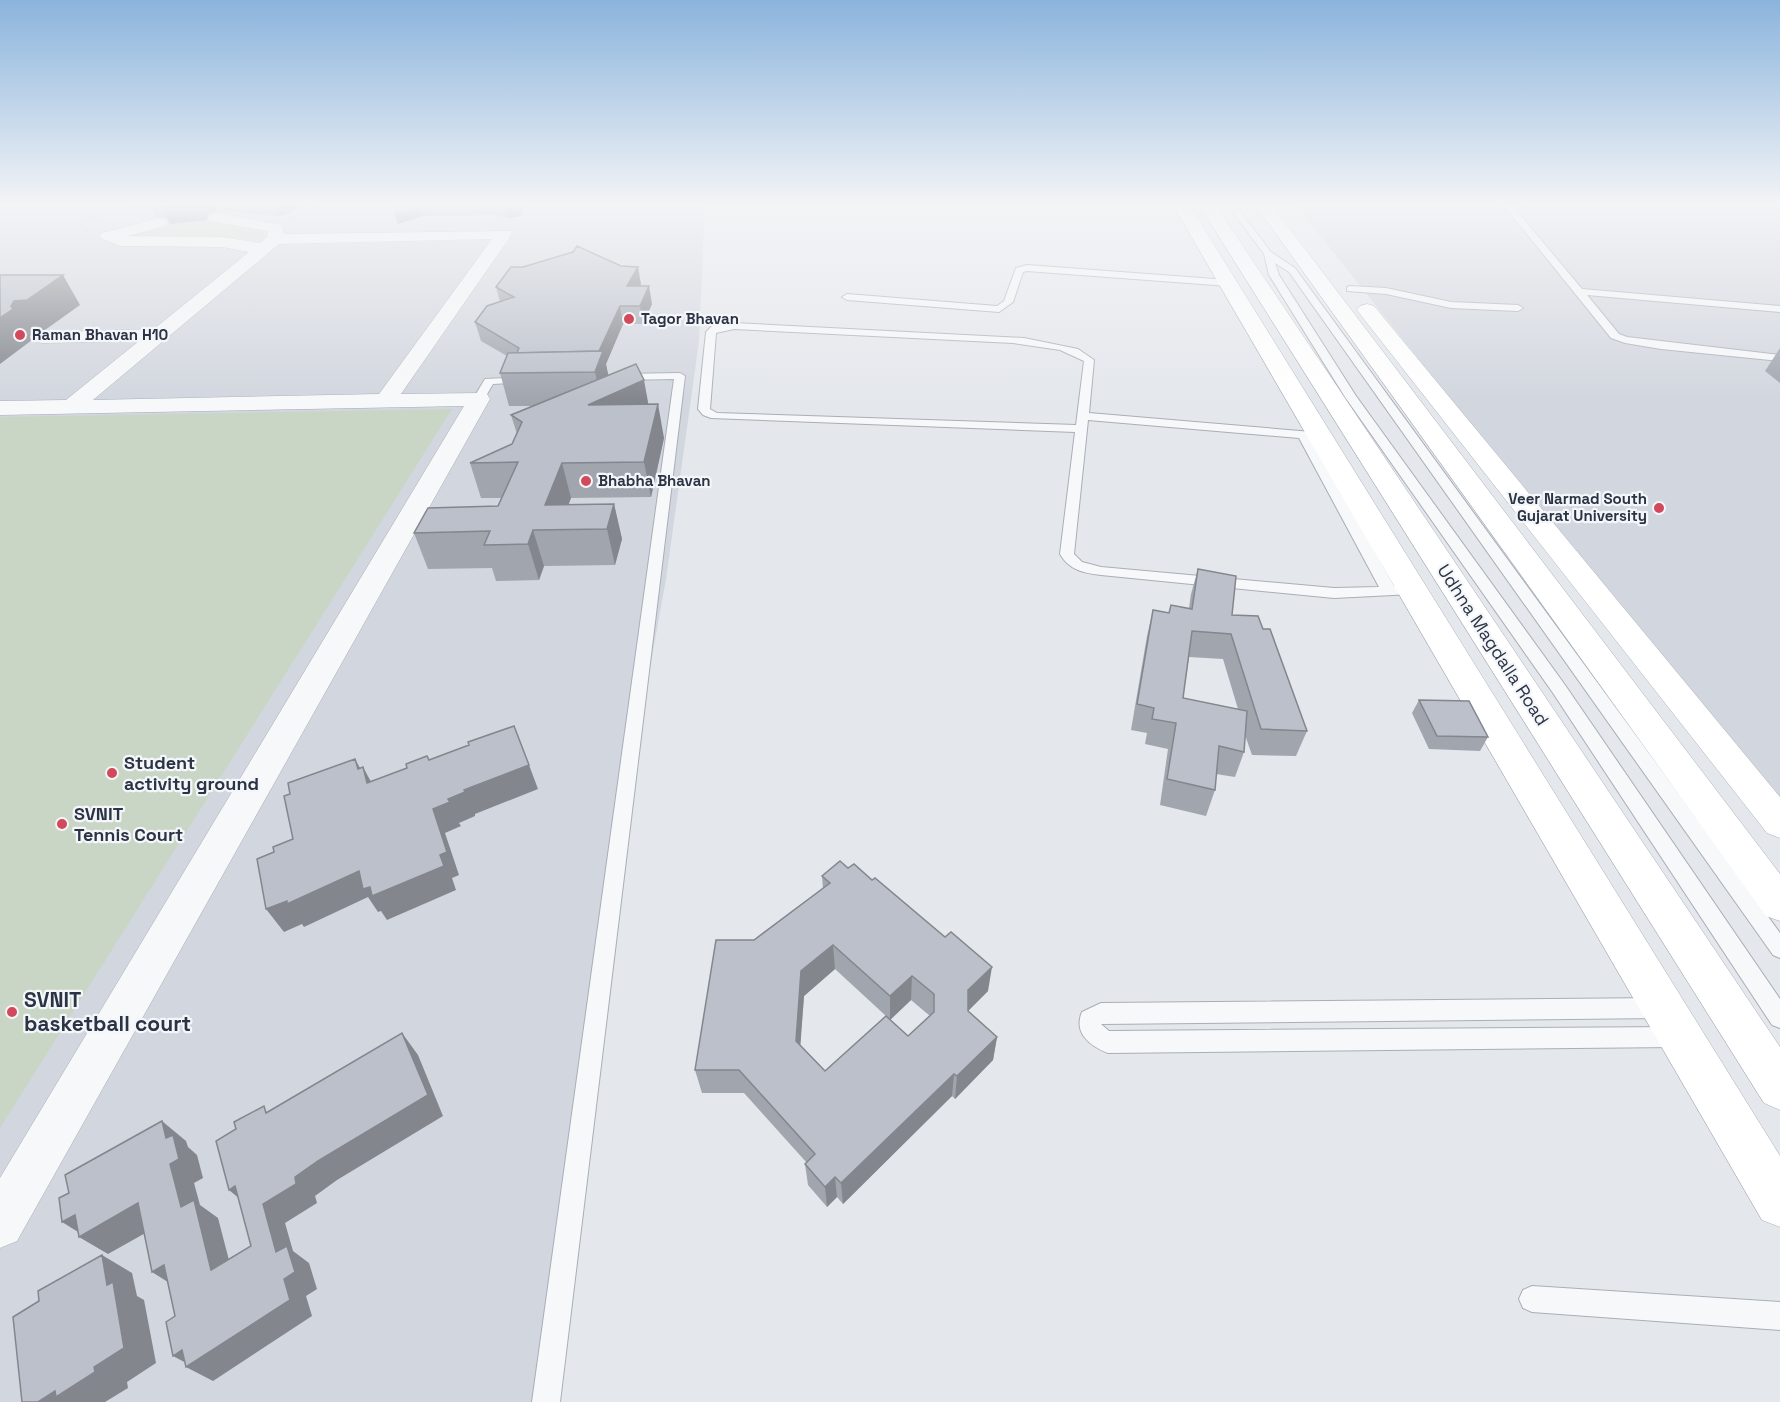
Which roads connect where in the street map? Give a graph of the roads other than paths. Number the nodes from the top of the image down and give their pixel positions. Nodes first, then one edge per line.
1 (236, 268) edge
2 (480, 268) edge
3 (1025, 268) edge
4 (1033, 268) edge
5 (1224, 268) edge
6 (1244, 268) edge
7 (1272, 268) edge
8 (1290, 268) edge
9 (1310, 268) edge
10 (1334, 268) edge
11 (1560, 268) edge
12 (1228, 283) junction
13 (1350, 289) junction
14 (1580, 292) junction
15 (847, 297) dead end
16 (1518, 308) dead end
17 (1780, 309) edge
18 (158, 335) junction
19 (42, 337) dead end
20 (1780, 358) edge
21 (609, 378) edge
22 (537, 380) edge
23 (479, 399) junction
24 (386, 400) junction
25 (71, 407) junction
26 (0, 408) edge
27 (1082, 422) junction
28 (1312, 435) junction
29 (1401, 590) junction
30 (1780, 823) edge
31 (1780, 904) edge
32 (1780, 949) edge
33 (1666, 1008) junction
34 (1780, 1018) edge
35 (1683, 1037) junction
36 (1780, 1087) edge
37 (1780, 1202) edge
38 (0, 1224) edge
39 (1532, 1299) dead end
40 (1780, 1316) edge
41 (546, 1402) edge

1 - 18 street
2 - 24 street
3 - 15 lane
4 - 12 lane
5 - 12 street
6 - 36 street, Udhna Magdalla Road
7 - 34 lane
8 - 32 lane
9 - 31 street
10 - 13 street
11 - 14 lane
12 - 28 street
13 - 16 lane
13 - 30 street
14 - 17 lane
14 - 20 lane
18 - 19 street
18 - 25 street
21 - 41 lane
22 - 23 lane
23 - 24 street
23 - 38 street
24 - 25 street
25 - 26 street
27 - 27 lane
27 - 28 lane
27 - 29 lane
28 - 29 street
29 - 33 street
33 - 35 street
33 - 35 lane
35 - 37 street
39 - 40 lane

